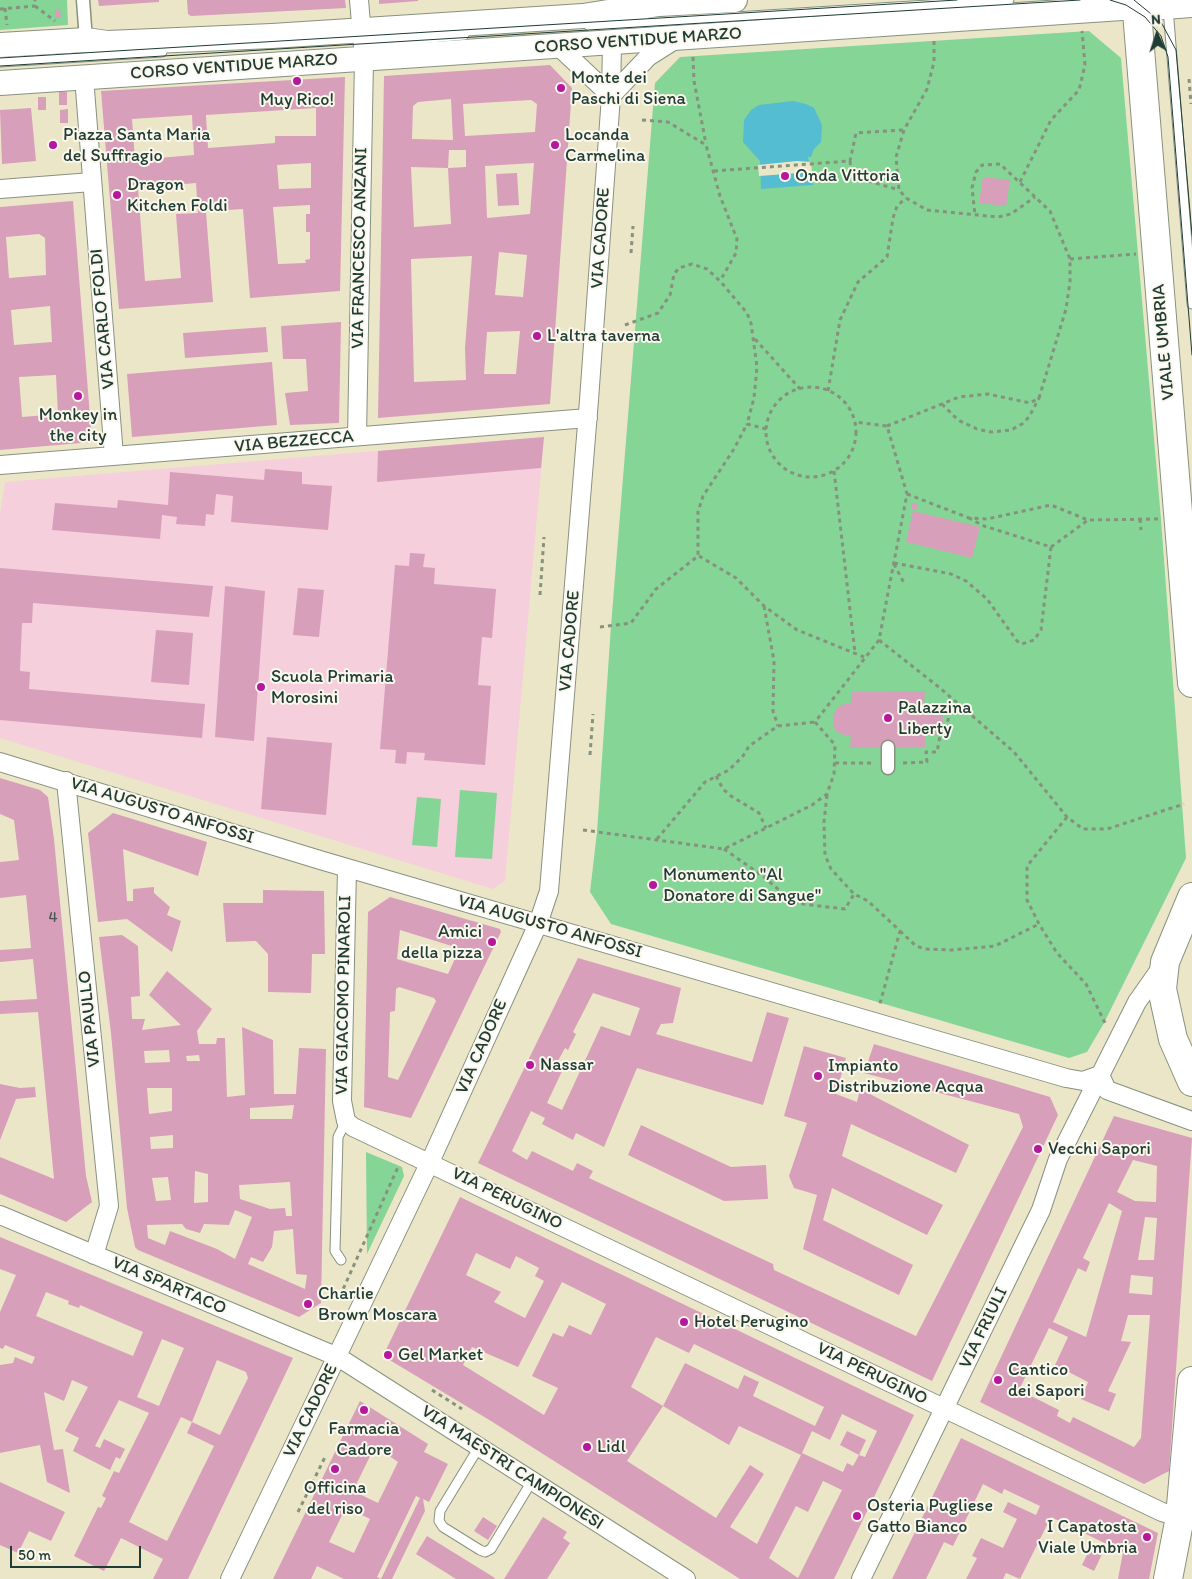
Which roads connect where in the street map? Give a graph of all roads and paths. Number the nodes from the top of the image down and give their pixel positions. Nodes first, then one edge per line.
1 (35, 0) edge
2 (83, 0) edge
3 (359, 0) edge
4 (735, 0) edge
5 (1009, 0) edge
6 (1176, 2) edge
7 (1136, 4) edge
8 (36, 6) junction
9 (0, 8) edge
10 (5, 8) junction
11 (613, 20) edge
12 (56, 23) dead end
13 (575, 27) dead end
14 (1082, 28) dead end
15 (472, 35) dead end
16 (935, 36) dead end
17 (4, 39) edge
18 (359, 43) junction
19 (686, 44) junction
20 (558, 46) junction
21 (169, 52) dead end
22 (83, 58) junction
23 (0, 62) edge
24 (0, 83) edge
25 (611, 96) junction
26 (642, 120) dead end
27 (904, 130) junction
28 (706, 145) junction
29 (850, 161) junction
30 (714, 172) junction
31 (92, 182) junction
32 (1020, 182) junction
33 (0, 189) edge
34 (899, 190) junction
35 (1035, 197) junction
36 (906, 198) junction
37 (975, 215) junction
38 (633, 226) dead end
39 (631, 254) dead end
40 (1139, 254) dead end
41 (1070, 259) junction
42 (720, 281) junction
43 (1192, 304) edge
44 (625, 324) dead end
45 (754, 338) junction
46 (800, 389) junction
47 (828, 391) junction
48 (1039, 398) junction
49 (942, 404) junction
50 (588, 418) junction
51 (855, 422) junction
52 (747, 424) junction
53 (887, 426) junction
54 (766, 429) junction
55 (357, 436) junction
56 (114, 456) junction
57 (0, 465) edge
58 (834, 472) junction
59 (907, 494) junction
60 (968, 518) junction
61 (1140, 519) junction
62 (1161, 519) dead end
63 (1088, 520) junction
64 (1141, 530) dead end
65 (544, 537) dead end
66 (1051, 547) junction
67 (698, 556) junction
68 (894, 563) junction
69 (905, 585) dead end
70 (540, 594) dead end
71 (764, 606) junction
72 (600, 627) dead end
73 (879, 640) junction
74 (855, 653) junction
75 (864, 657) junction
76 (1192, 683) edge
77 (949, 712) dead end
78 (593, 714) dead end
79 (815, 722) junction
80 (778, 726) junction
81 (888, 748) dead end
82 (590, 755) dead end
83 (0, 762) edge
84 (835, 764) junction
85 (888, 765) junction
86 (716, 776) junction
87 (66, 781) junction
88 (827, 794) junction
89 (1184, 804) dead end
90 (1067, 817) junction
91 (766, 828) junction
92 (584, 830) dead end
93 (657, 839) junction
94 (724, 849) junction
95 (347, 868) junction
96 (854, 894) junction
97 (1190, 905) edge
98 (538, 924) junction
99 (1039, 924) junction
100 (900, 931) junction
101 (1165, 962) junction
102 (879, 1007) dead end
103 (1165, 1011) junction
104 (1106, 1025) dead end
105 (1192, 1049) edge
106 (1100, 1075) junction
107 (1192, 1082) edge
108 (346, 1121) junction
109 (1192, 1122) edge
110 (430, 1162) junction
111 (400, 1163) dead end
112 (0, 1215) edge
113 (94, 1254) junction
114 (341, 1260) dead end
115 (340, 1296) dead end
116 (338, 1357) junction
117 (1192, 1381) edge
118 (432, 1390) dead end
119 (945, 1408) junction
120 (462, 1409) dead end
121 (479, 1447) junction
122 (325, 1457) dead end
123 (532, 1481) junction
124 (298, 1512) dead end
125 (1180, 1517) junction
126 (230, 1579) edge
127 (686, 1579) edge
128 (861, 1579) edge
129 (1168, 1579) edge

1 - 8 path
2 - 22 street
3 - 18 street, VIA FRANCESCO ANZANI
4 - 11 main road, CORSO VENTIDUE MARZO
5 - 11 lane, CORSO VENTIDUE MARZO
6 - 7 main road, CORSO VENTIDUE MARZO
6 - 43 lane, VIALE UMBRIA
7 - 19 main road, CORSO VENTIDUE MARZO
7 - 76 main road, VIALE UMBRIA
8 - 10 path
8 - 12 path
9 - 10 path
10 - 17 path
11 - 13 lane, CORSO VENTIDUE MARZO
11 - 18 main road, CORSO VENTIDUE MARZO
11 - 19 main road, CORSO VENTIDUE MARZO
11 - 20 main road, CORSO VENTIDUE MARZO
11 - 25 street, VIA CADORE
14 - 32 path
15 - 18 lane, CORSO VENTIDUE MARZO
16 - 27 path
17 - 22 main road
18 - 20 main road, CORSO VENTIDUE MARZO
18 - 22 main road, CORSO VENTIDUE MARZO
18 - 22 main road, CORSO VENTIDUE MARZO
18 - 55 street, VIA FRANCESCO ANZANI
19 - 25 street
19 - 28 path
20 - 25 street
21 - 22 lane, CORSO VENTIDUE MARZO
22 - 23 lane
22 - 24 main road
22 - 31 street
25 - 50 street, VIA CADORE
26 - 28 path
27 - 29 path
27 - 34 path
28 - 30 path
29 - 30 path
29 - 34 path
30 - 42 path
31 - 33 street
31 - 56 street, VIA CARLO FOLDI
32 - 35 path
32 - 37 path
34 - 36 path
35 - 37 path
35 - 41 path
36 - 37 path
36 - 47 path
38 - 39 path, VIA CADORE
40 - 41 path
41 - 48 path
42 - 44 path
42 - 45 path
45 - 46 path
45 - 52 path
46 - 47 path
46 - 54 path
47 - 51 path
48 - 49 path
48 - 49 path
49 - 53 path
50 - 55 street, VIA BEZZECCA
50 - 98 street, VIA CADORE
51 - 53 path
51 - 58 path
52 - 54 path
52 - 67 path
53 - 59 path
54 - 58 path
55 - 56 street, VIA BEZZECCA
56 - 57 street, VIA BEZZECCA
58 - 74 path
59 - 60 path
59 - 68 path
60 - 63 path
60 - 66 path
61 - 62 path
61 - 63 path
61 - 64 path
63 - 66 path
65 - 70 path
66 - 68 path
67 - 71 path
67 - 72 path
68 - 69 path
68 - 73 path
71 - 74 path
71 - 80 path
73 - 75 path
73 - 90 path
74 - 75 path
75 - 79 path
77 - 85 path
78 - 82 path
79 - 80 path
79 - 84 path
80 - 86 path
81 - 85 street
83 - 87 street, VIA AUGUSTO ANFOSSI
84 - 85 path
84 - 88 path
86 - 91 path
86 - 93 path
87 - 95 street, VIA AUGUSTO ANFOSSI
87 - 113 street, VIA PAULLO
88 - 91 path
88 - 96 path
89 - 90 path
90 - 99 path
91 - 94 path
92 - 93 path
93 - 94 path
94 - 96 path
95 - 98 street, VIA AUGUSTO ANFOSSI
95 - 108 street, VIA GIACOMO PINAROLI
96 - 100 path
97 - 101 main road
98 - 106 street, VIA AUGUSTO ANFOSSI
98 - 110 street, VIA CADORE
99 - 100 path
99 - 104 path
100 - 102 path
101 - 103 main road
101 - 106 street, VIA FRIULI
103 - 105 main road
103 - 107 main road
106 - 109 street
106 - 119 street, VIA FRIULI
108 - 110 street
108 - 114 lane
110 - 116 street, VIA CADORE
110 - 119 street, VIA PERUGINO
111 - 115 path
112 - 113 street, VIA SPARTACO
113 - 116 street, VIA SPARTACO
116 - 121 street, VIA MAESTRI CAMPIONESI
116 - 126 street, VIA CADORE
117 - 125 main road
118 - 120 path
119 - 125 street, VIA PERUGINO
119 - 128 street, VIA FRIULI
121 - 123 street, VIA MAESTRI CAMPIONESI
121 - 123 lane
122 - 124 path
123 - 127 street, VIA MAESTRI CAMPIONESI
125 - 129 main road

